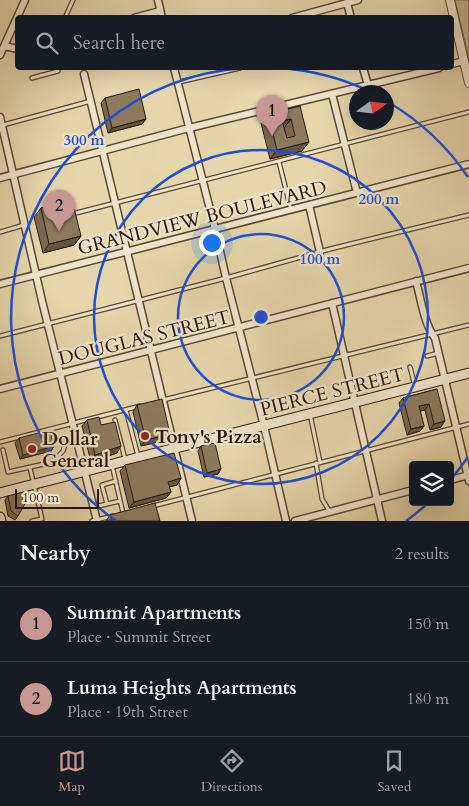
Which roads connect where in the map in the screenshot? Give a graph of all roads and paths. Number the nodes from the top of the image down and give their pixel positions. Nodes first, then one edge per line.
1 (25, 0) edge
2 (73, 0) edge
3 (158, 0) edge
4 (326, 0) edge
5 (358, 0) edge
6 (450, 0) edge
7 (347, 3) junction
8 (328, 8) junction
9 (161, 14) edge
10 (18, 15) edge
11 (66, 15) edge
12 (303, 15) edge
13 (350, 15) edge
14 (451, 15) edge
15 (15, 22) edge
16 (454, 27) edge
17 (4, 46) junction
18 (15, 48) edge
19 (0, 55) edge
20 (464, 61) junction
21 (454, 64) edge
22 (58, 70) edge
23 (175, 70) edge
24 (231, 70) edge
25 (364, 70) edge
26 (431, 70) edge
27 (84, 74) dead end
28 (32, 78) dead end
29 (178, 82) junction
30 (469, 83) edge
31 (368, 85) joint
32 (349, 90) edge
33 (332, 94) junction
34 (91, 101) junction
35 (469, 112) edge
36 (0, 116) edge
37 (1, 126) edge
38 (190, 128) junction
39 (345, 144) junction
40 (103, 151) junction
41 (279, 162) junction
42 (469, 164) edge
43 (14, 174) junction
44 (0, 178) edge
45 (202, 180) junction
46 (357, 193) junction
47 (115, 202) junction
48 (309, 205) junction
49 (291, 210) junction
50 (76, 213) edge
51 (469, 215) edge
52 (24, 225) junction
53 (215, 229) junction
54 (0, 232) edge
55 (127, 252) junction
56 (320, 252) junction
57 (469, 268) edge
58 (36, 275) junction
59 (226, 278) junction
60 (416, 281) junction
61 (0, 284) edge
62 (139, 300) junction
63 (332, 303) junction
64 (48, 323) junction
65 (469, 325) edge
66 (238, 328) junction
67 (432, 334) junction
68 (0, 336) edge
69 (152, 350) junction
70 (439, 353) junction
71 (344, 356) junction
72 (427, 356) dead end
73 (410, 367) dead end
74 (61, 373) junction
75 (469, 373) edge
76 (251, 378) junction
77 (445, 379) junction
78 (415, 387) junction
79 (0, 389) edge
80 (163, 400) junction
81 (154, 402) edge
82 (354, 403) junction
83 (144, 405) edge
84 (126, 410) junction
85 (310, 414) junction
86 (116, 420) edge
87 (73, 424) junction
88 (469, 424) edge
89 (264, 426) junction
90 (457, 427) junction
91 (77, 439) junction
92 (0, 442) edge
93 (175, 448) junction
94 (3, 450) dead end
95 (366, 450) junction
96 (138, 457) junction
97 (126, 460) junction
98 (318, 463) junction
99 (112, 464) junction
100 (30, 468) junction
101 (85, 470) junction
102 (275, 474) junction
103 (469, 477) edge
104 (454, 479) edge
105 (116, 481) junction
106 (34, 484) junction
107 (409, 491) edge
108 (0, 493) edge
109 (187, 498) junction
110 (377, 499) junction
111 (120, 501) junction
112 (107, 504) junction
113 (94, 507) junction
114 (151, 507) edge
115 (132, 511) edge
116 (330, 512) junction
117 (123, 513) junction
118 (0, 517) edge
119 (1, 521) edge
120 (32, 521) edge
121 (95, 521) edge
122 (192, 521) edge
123 (286, 521) edge
124 (295, 521) edge
125 (382, 521) edge

1 - 10 street
2 - 11 lane
3 - 9 street
4 - 8 street
5 - 7 street
6 - 14 street
7 - 8 street
7 - 13 street
8 - 12 street
15 - 17 street
16 - 20 street
17 - 18 street
17 - 19 street
20 - 21 street
20 - 30 street
22 - 28 lane
23 - 29 street
24 - 29 lane
25 - 31 street
26 - 31 street
27 - 34 street
29 - 38 street
32 - 33 street
33 - 38 street
33 - 39 street
34 - 37 lane
34 - 40 street
35 - 39 lane
36 - 37 street
37 - 43 street
38 - 40 street
38 - 45 street
39 - 41 lane
39 - 46 street
40 - 43 street
40 - 47 street
41 - 45 lane
41 - 49 lane
42 - 46 street, GRANDVIEW BOULEVARD
43 - 44 street
43 - 52 street
45 - 47 lane
45 - 53 street
46 - 48 street, GRANDVIEW BOULEVARD
47 - 50 lane
47 - 55 street
48 - 49 street, GRANDVIEW BOULEVARD
48 - 56 street
49 - 53 street, GRANDVIEW BOULEVARD
51 - 56 lane
52 - 54 lane
52 - 58 street
53 - 55 street, GRANDVIEW BOULEVARD
53 - 59 street
55 - 58 street, GRANDVIEW BOULEVARD
55 - 62 street
56 - 59 lane
57 - 60 street, DOUGLAS STREET
58 - 61 street, GRANDVIEW BOULEVARD
58 - 64 street
59 - 62 lane
59 - 66 street
60 - 63 street, DOUGLAS STREET
60 - 67 street
62 - 64 lane
62 - 69 street
63 - 66 street, DOUGLAS STREET
63 - 71 street
64 - 68 lane
64 - 74 street
65 - 67 lane
66 - 69 street, DOUGLAS STREET
66 - 76 street
67 - 70 street
67 - 71 lane
69 - 74 street, DOUGLAS STREET
69 - 80 street
70 - 72 lane
70 - 77 street
71 - 76 lane
71 - 82 street
73 - 78 lane
74 - 79 street, DOUGLAS STREET
74 - 87 street
75 - 77 main road, PIERCE STREET
76 - 80 lane
76 - 89 street
77 - 78 main road, PIERCE STREET
77 - 90 street
78 - 82 main road, PIERCE STREET
80 - 81 lane
80 - 93 street
82 - 85 main road, PIERCE STREET
82 - 95 street
83 - 84 lane
84 - 87 lane
84 - 96 lane
85 - 89 main road, PIERCE STREET
85 - 98 lane
86 - 97 lane
87 - 91 street
87 - 92 lane
88 - 90 lane
89 - 93 main road, PIERCE STREET
89 - 102 street
90 - 95 lane
90 - 103 street
91 - 100 lane
91 - 101 street
93 - 96 main road, PIERCE STREET
93 - 109 street
94 - 100 lane
95 - 98 lane
95 - 110 street
96 - 97 main road, PIERCE STREET
97 - 99 main road, PIERCE STREET
98 - 102 lane
98 - 116 lane
99 - 101 main road, PIERCE STREET
99 - 105 lane
100 - 106 lane
101 - 106 main road, PIERCE STREET
101 - 113 street
102 - 109 lane
102 - 123 street
103 - 104 street
105 - 111 lane
105 - 112 lane
106 - 108 main road, PIERCE STREET
106 - 120 lane
107 - 110 street
109 - 114 lane
109 - 122 street
110 - 116 street
110 - 125 street
111 - 112 lane
111 - 117 lane
112 - 113 lane
113 - 121 street
115 - 117 lane
116 - 124 street
117 - 121 lane
118 - 119 main road

